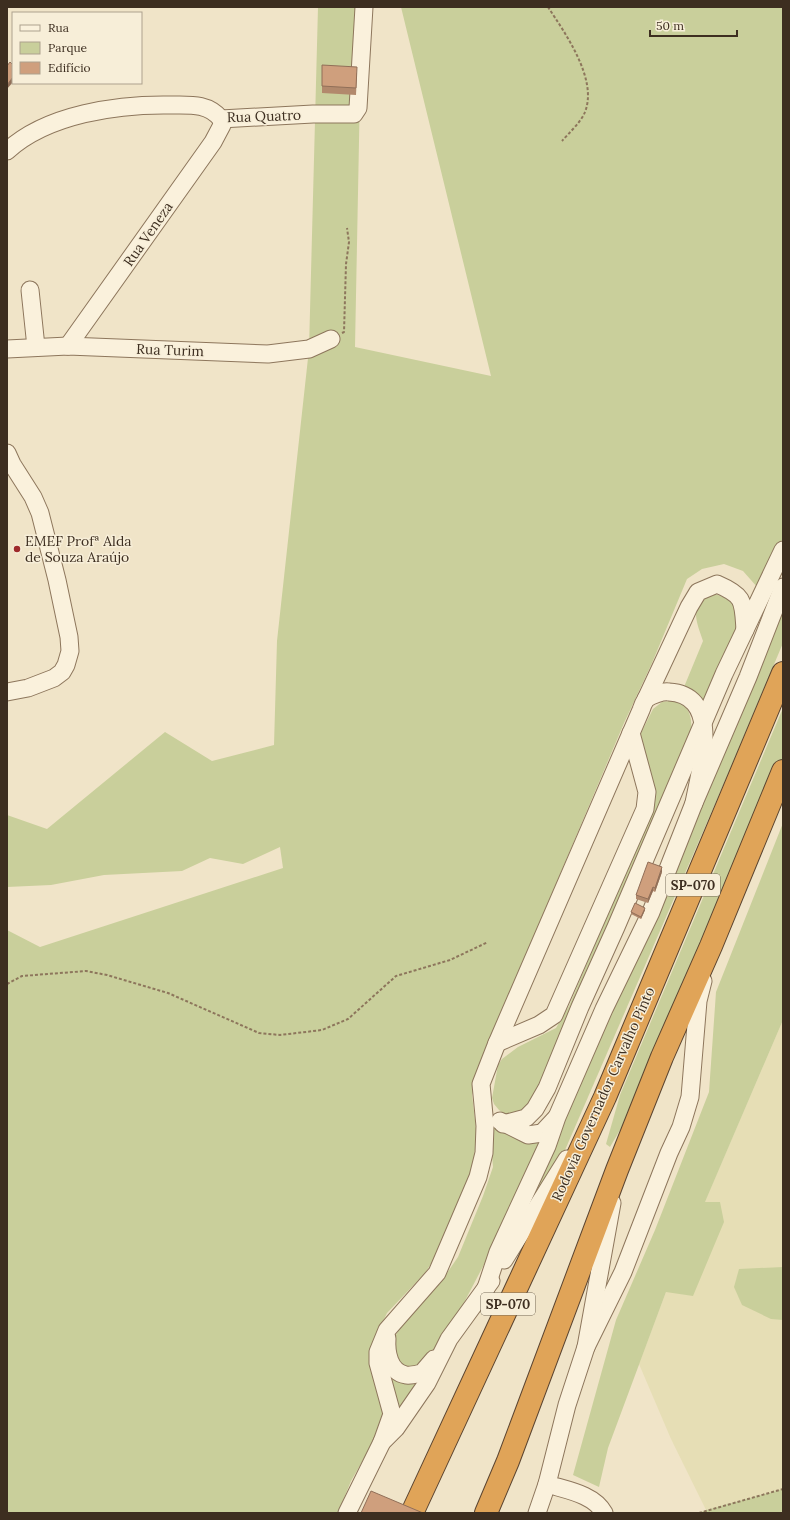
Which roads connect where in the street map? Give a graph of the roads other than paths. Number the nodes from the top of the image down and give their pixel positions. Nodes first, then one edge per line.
1 (364, 7) edge
2 (221, 119) junction
3 (7, 151) edge
4 (30, 290) dead end
5 (331, 340) road end
6 (68, 346) junction
7 (36, 347) junction
8 (7, 350) edge
9 (7, 453) edge
10 (783, 550) edge
11 (783, 587) edge
12 (745, 630) junction
13 (783, 673) edge
14 (7, 692) edge
15 (646, 699) junction
16 (703, 722) junction
17 (631, 733) junction
18 (783, 772) edge
19 (694, 803) junction
20 (616, 928) junction
21 (711, 946) junction
22 (604, 1009) junction
23 (497, 1043) junction
24 (605, 1097) junction
25 (482, 1103) junction
26 (557, 1117) junction
27 (503, 1124) junction
28 (617, 1170) junction
29 (485, 1291) junction
30 (387, 1330) junction
31 (449, 1339) junction
32 (586, 1346) junction
33 (382, 1442) junction
34 (547, 1484) junction
35 (413, 1511) edge
36 (347, 1513) edge
37 (486, 1513) edge
38 (537, 1513) edge
39 (604, 1513) edge

1 - 2 street, Rua Quatro
2 - 3 street, Rua Quatro
2 - 6 street, Rua Veneza
4 - 7 street
5 - 6 street, Rua Turim
6 - 7 street, Rua Turim
7 - 8 street, Rua Turim
9 - 14 street
10 - 12 street
11 - 19 street
12 - 15 street
12 - 16 street
13 - 24 highway, Rodovia Governador Carvalho Pinto / SP-070
15 - 16 street
15 - 17 street
16 - 19 street
16 - 20 street
17 - 23 street
17 - 23 street
18 - 21 highway, SP-070
19 - 22 street
20 - 22 street
20 - 27 street
21 - 28 highway, SP-070
21 - 32 street
22 - 26 street
23 - 25 street
24 - 29 street
24 - 35 highway, Rodovia Governador Carvalho Pinto / SP-070
25 - 27 street
25 - 30 street
26 - 27 street
26 - 29 street
28 - 32 street
28 - 37 highway, SP-070
29 - 31 street
30 - 31 street
30 - 33 street
31 - 33 street
32 - 34 street
33 - 36 street
34 - 38 street
34 - 39 street

